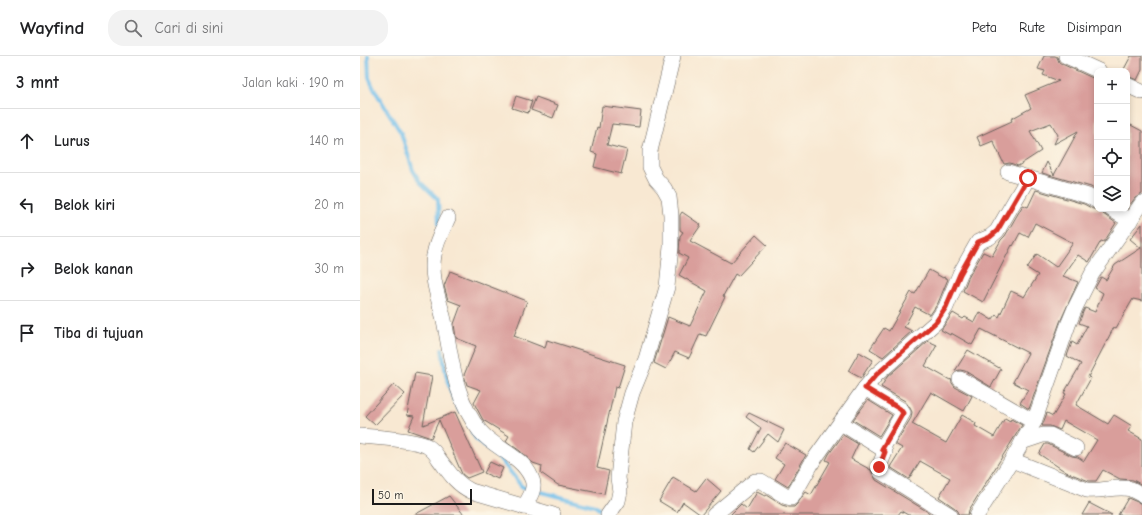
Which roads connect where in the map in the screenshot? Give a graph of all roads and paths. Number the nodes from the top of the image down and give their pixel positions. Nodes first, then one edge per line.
1 (673, 56) edge
2 (1066, 56) edge
3 (1094, 69) edge
4 (1130, 86) edge
5 (1142, 92) edge
6 (1008, 172) dead end
7 (1028, 178) junction
8 (1094, 199) edge
9 (1142, 202) edge
10 (1116, 212) edge
11 (448, 218) dead end
12 (1130, 221) junction
13 (960, 379) dead end
14 (865, 388) junction
15 (1034, 422) junction
16 (841, 423) junction
17 (360, 436) edge
18 (1022, 442) junction
19 (1076, 448) dead end
20 (882, 449) junction
21 (1012, 460) junction
22 (1142, 495) edge
23 (529, 498) junction
24 (553, 515) edge
25 (608, 515) edge
26 (714, 515) edge
27 (950, 515) edge
28 (977, 515) edge

1 - 25 street
2 - 3 street
4 - 5 street
6 - 7 street
7 - 8 street
7 - 14 street
9 - 12 street
10 - 12 street
11 - 23 street
12 - 15 street
13 - 15 street
14 - 16 street
14 - 20 street
15 - 18 street
16 - 20 street
16 - 26 street
17 - 23 street
18 - 19 street
18 - 21 street
20 - 27 street
21 - 22 street
21 - 28 street
23 - 24 street

